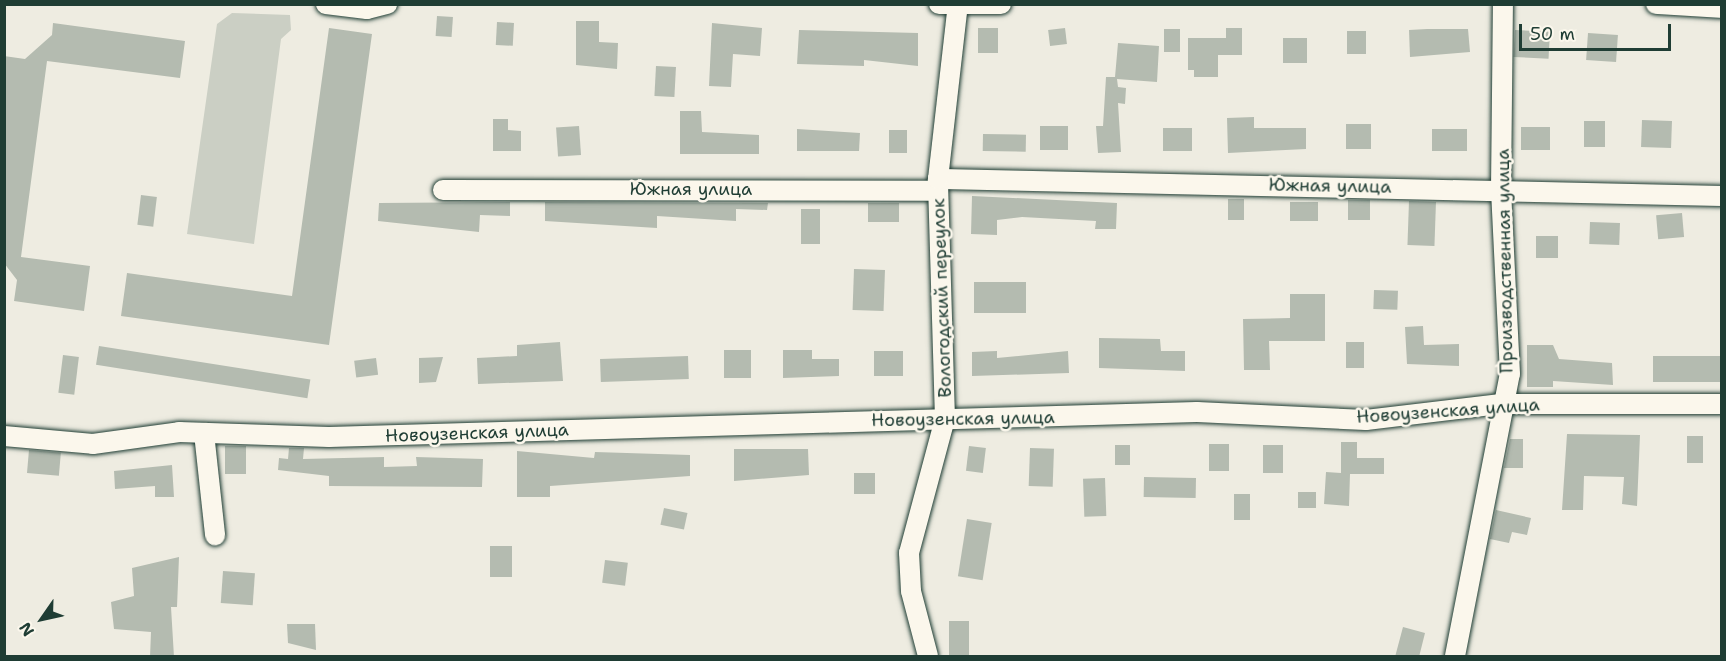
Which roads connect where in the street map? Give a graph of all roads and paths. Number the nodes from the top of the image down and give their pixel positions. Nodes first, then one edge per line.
1 (326, 4) edge
2 (387, 4) edge
3 (939, 4) edge
4 (1001, 4) edge
5 (1503, 4) edge
6 (1656, 4) edge
7 (958, 5) edge
8 (1722, 8) edge
9 (938, 185) junction
10 (1501, 189) junction
11 (443, 190) dead end
12 (1722, 196) edge
13 (1501, 404) junction
14 (1722, 404) edge
15 (945, 419) junction
16 (204, 433) junction
17 (4, 436) edge
18 (215, 535) dead end
19 (928, 657) edge
20 (1455, 657) edge

1 - 2 street
3 - 7 street
4 - 7 street
5 - 10 street, Производственная улица
6 - 8 street
7 - 9 street, Вологодский переулок
9 - 10 street, Южная улица
9 - 11 street, Южная улица
9 - 15 street, Вологодский переулок
10 - 12 street, Южная улица
10 - 13 street, Производственная улица
13 - 14 street, Новоузенская улица
13 - 15 street, Новоузенская улица
13 - 20 street, Производственная улица
15 - 16 street, Новоузенская улица
15 - 19 street, Вологодский переулок
16 - 17 street, Новоузенская улица
16 - 18 street

